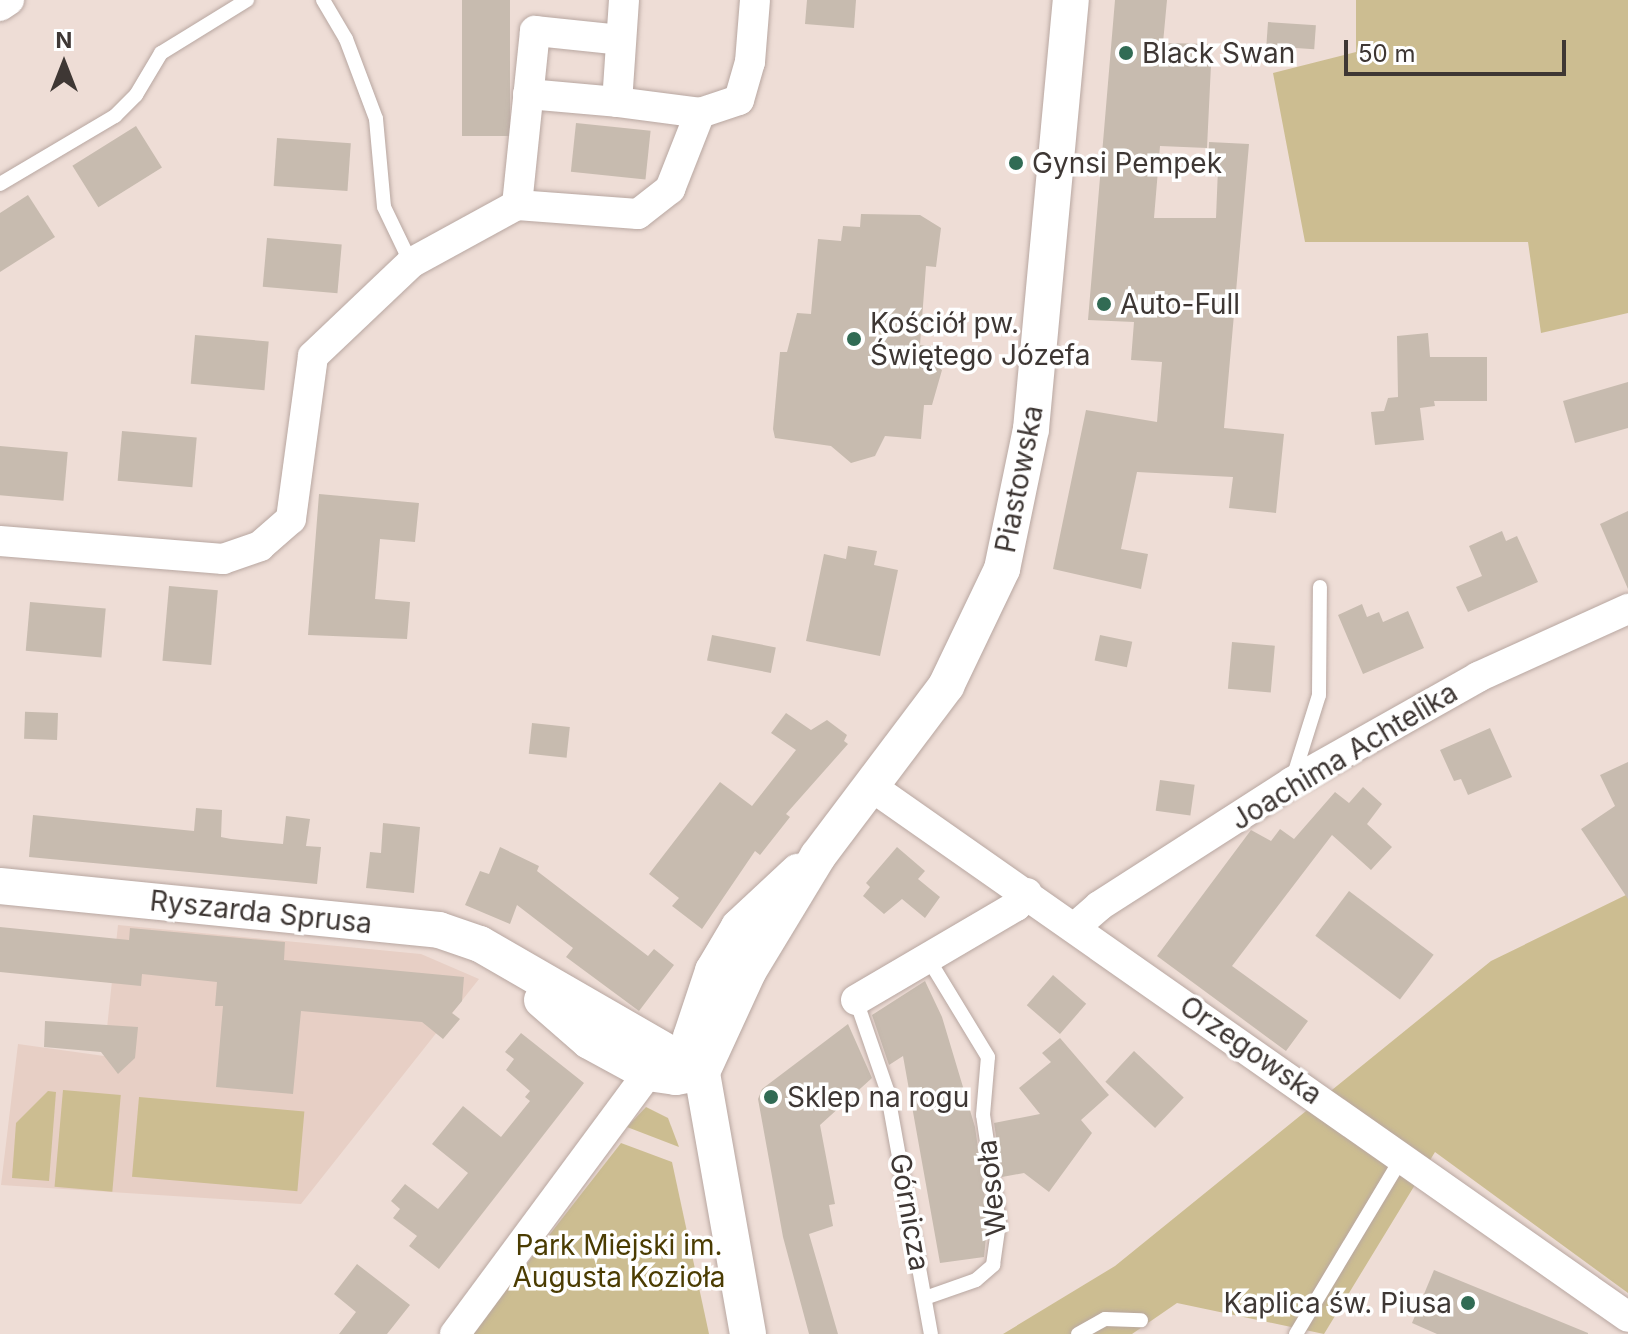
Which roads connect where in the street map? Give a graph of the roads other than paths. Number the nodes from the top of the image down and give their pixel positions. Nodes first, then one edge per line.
1 (9, 0) edge
2 (247, 0) edge
3 (323, 0) edge
4 (624, 0) edge
5 (755, 0) edge
6 (1071, 0) edge
7 (0, 6) edge
8 (620, 40) junction
9 (528, 94) junction
10 (617, 102) junction
11 (700, 113) junction
12 (0, 184) edge
13 (517, 205) junction
14 (411, 263) junction
15 (0, 541) edge
16 (1320, 587) dead end
17 (1628, 609) edge
18 (1292, 782) junction
19 (872, 787) junction
20 (0, 886) edge
21 (1027, 893) junction
22 (1074, 928) junction
23 (926, 955) junction
24 (513, 965) junction
25 (856, 1000) joint
26 (702, 1072) junction
27 (648, 1073) junction
28 (1403, 1156) junction
29 (925, 1298) junction
30 (1628, 1317) edge
31 (1141, 1320) dead end
32 (455, 1334) edge
33 (748, 1334) edge
34 (931, 1334) edge
35 (1078, 1334) edge
36 (1296, 1334) edge

1 - 7 street
2 - 12 lane
3 - 14 lane
4 - 8 street
5 - 11 street
6 - 19 street, Piastowska
8 - 9 street
8 - 10 street
9 - 10 street
9 - 13 street
10 - 11 street
11 - 13 street
13 - 14 street
14 - 15 street
16 - 18 lane
17 - 18 street, Joachima Achtelika
18 - 22 street, Joachima Achtelika
19 - 21 street, Orzegowska
19 - 26 street, Piastowska
20 - 24 street, Ryszarda Sprusa
21 - 22 street, Orzegowska
21 - 23 street
22 - 28 street, Orzegowska
23 - 25 street
23 - 29 lane, Wesoła
24 - 26 street, Ryszarda Sprusa
24 - 27 street, Ryszarda Sprusa
25 - 29 lane, Górnicza
26 - 27 street, Ryszarda Sprusa
26 - 33 street
27 - 32 street
28 - 30 street, Orzegowska
28 - 36 lane
29 - 34 lane, Górnicza
31 - 35 lane

